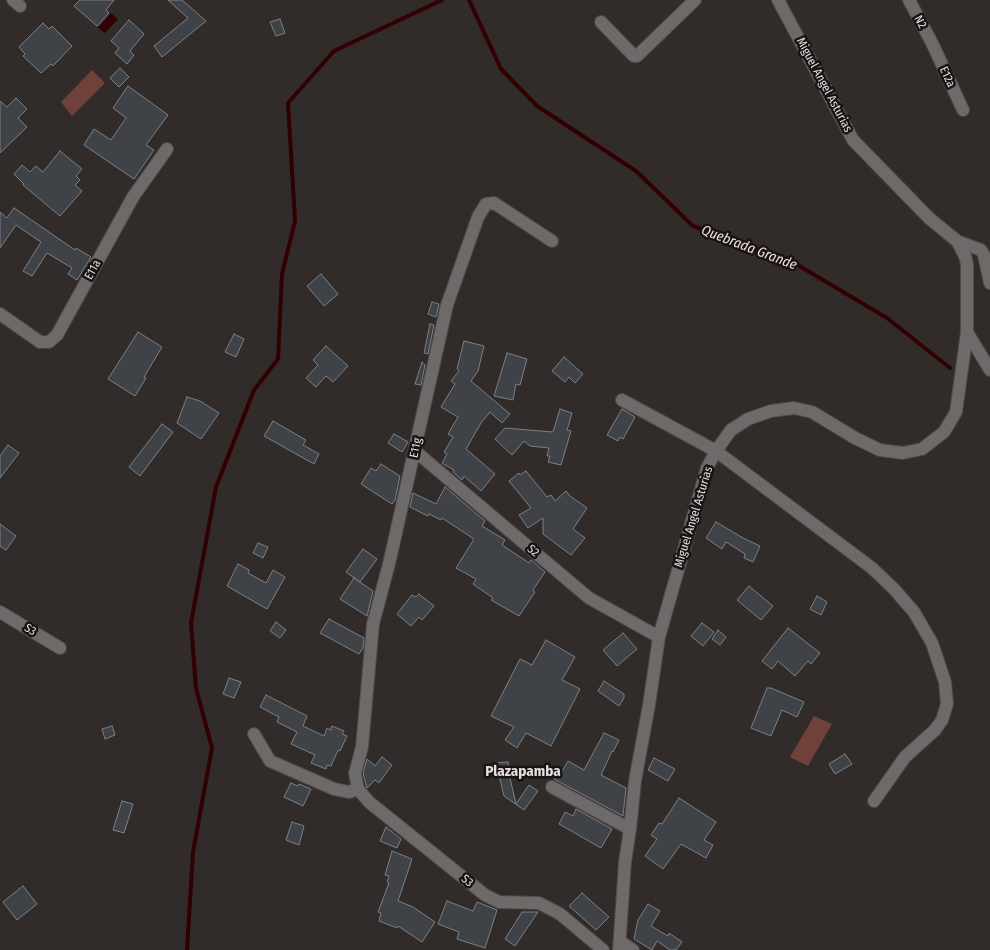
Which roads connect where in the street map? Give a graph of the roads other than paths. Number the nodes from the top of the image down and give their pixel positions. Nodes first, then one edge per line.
1 (695, 0) edge
2 (778, 0) edge
3 (909, 0) edge
4 (601, 22) dead end
5 (932, 43) joint
6 (963, 110) dead end
7 (167, 149) dead end
8 (957, 241) junction
9 (552, 242) dead end
10 (990, 283) edge
11 (0, 314) edge
12 (966, 332) junction
13 (990, 370) edge
14 (622, 400) dead end
15 (415, 451) junction
16 (716, 451) junction
17 (0, 612) edge
18 (659, 638) junction
19 (60, 648) dead end
20 (254, 734) dead end
21 (552, 787) dead end
22 (358, 789) junction
23 (874, 802) dead end
24 (630, 829) junction
25 (620, 946) edge
26 (604, 950) edge
27 (632, 950) edge

1 - 4 street
2 - 8 street, Miguel Angel Asturias
3 - 5 street, N2
5 - 6 street, E12a
7 - 11 street, E11a
8 - 10 street
8 - 12 street, Miguel Angel Asturias
9 - 15 street, E11g
12 - 13 street
12 - 16 street, Miguel Angel Asturias
14 - 16 street
15 - 18 street, S2
15 - 22 street, E11g
16 - 18 street, Miguel Angel Asturias
16 - 23 street
17 - 19 street, S3
18 - 24 street, Miguel Angel Asturias
20 - 22 street
21 - 24 street
22 - 26 street, S3
24 - 25 street, Miguel Angel Asturias
25 - 27 street

